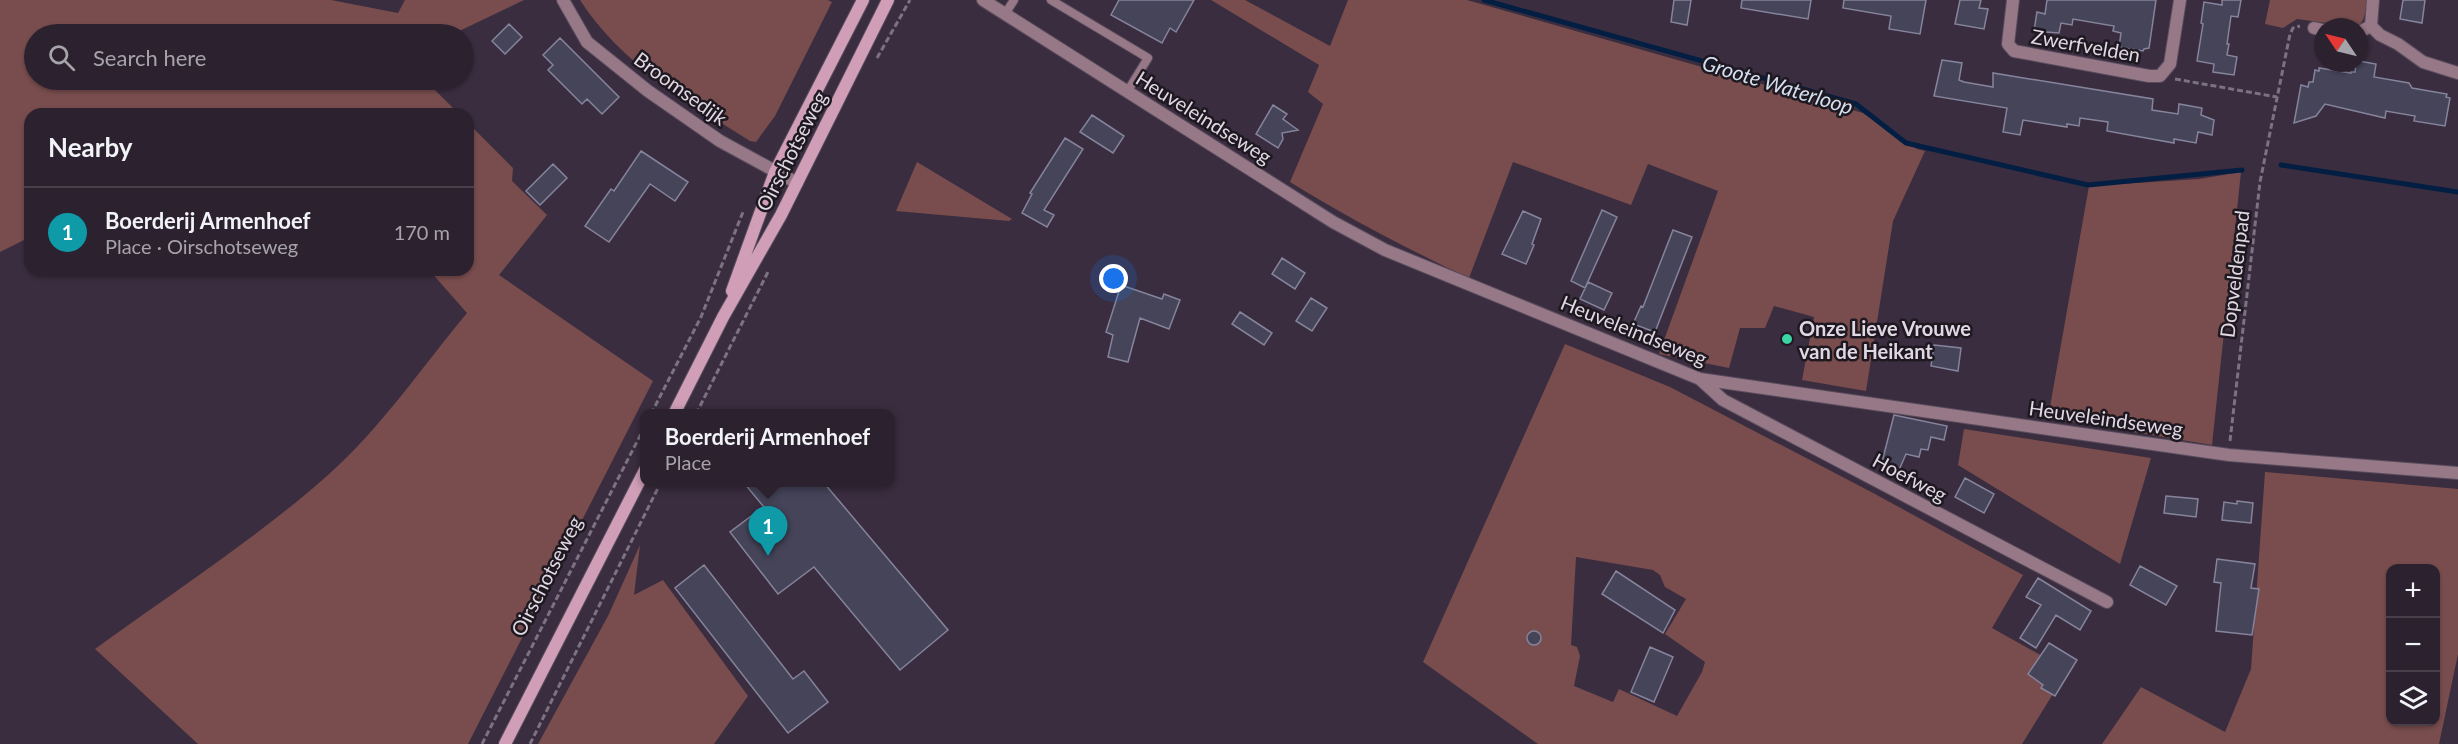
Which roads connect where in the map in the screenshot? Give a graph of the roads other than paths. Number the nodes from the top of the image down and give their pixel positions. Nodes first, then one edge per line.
1 (563, 0) edge
2 (863, 0) edge
3 (888, 0) edge
4 (983, 0) edge
5 (1014, 0) edge
6 (1051, 0) edge
7 (2013, 0) edge
8 (2180, 0) edge
9 (2373, 0) edge
10 (1005, 14) junction
11 (2368, 18) edge
12 (2368, 31) edge
13 (2458, 73) edge
14 (1127, 92) junction
15 (775, 171) junction
16 (797, 183) junction
17 (723, 317) junction
18 (1700, 379) junction
19 (677, 409) edge
20 (2458, 473) edge
21 (640, 480) edge
22 (2107, 602) dead end
23 (505, 744) edge

1 - 15 street, Broomsedijk
2 - 15 main road, Oirschotseweg
3 - 16 main road, Oirschotseweg
4 - 10 street, Heuveleindseweg
5 - 10 lane
6 - 14 lane
7 - 8 street, Zwerfvelden
9 - 11 street
10 - 14 street, Heuveleindseweg
12 - 13 street
14 - 18 street, Heuveleindseweg
15 - 16 street, Broomsedijk
15 - 17 main road, Oirschotseweg
16 - 17 main road, Oirschotseweg
17 - 19 main road, Oirschotseweg
18 - 20 street, Heuveleindseweg
18 - 22 street, Hoefweg
21 - 23 main road, Oirschotseweg

